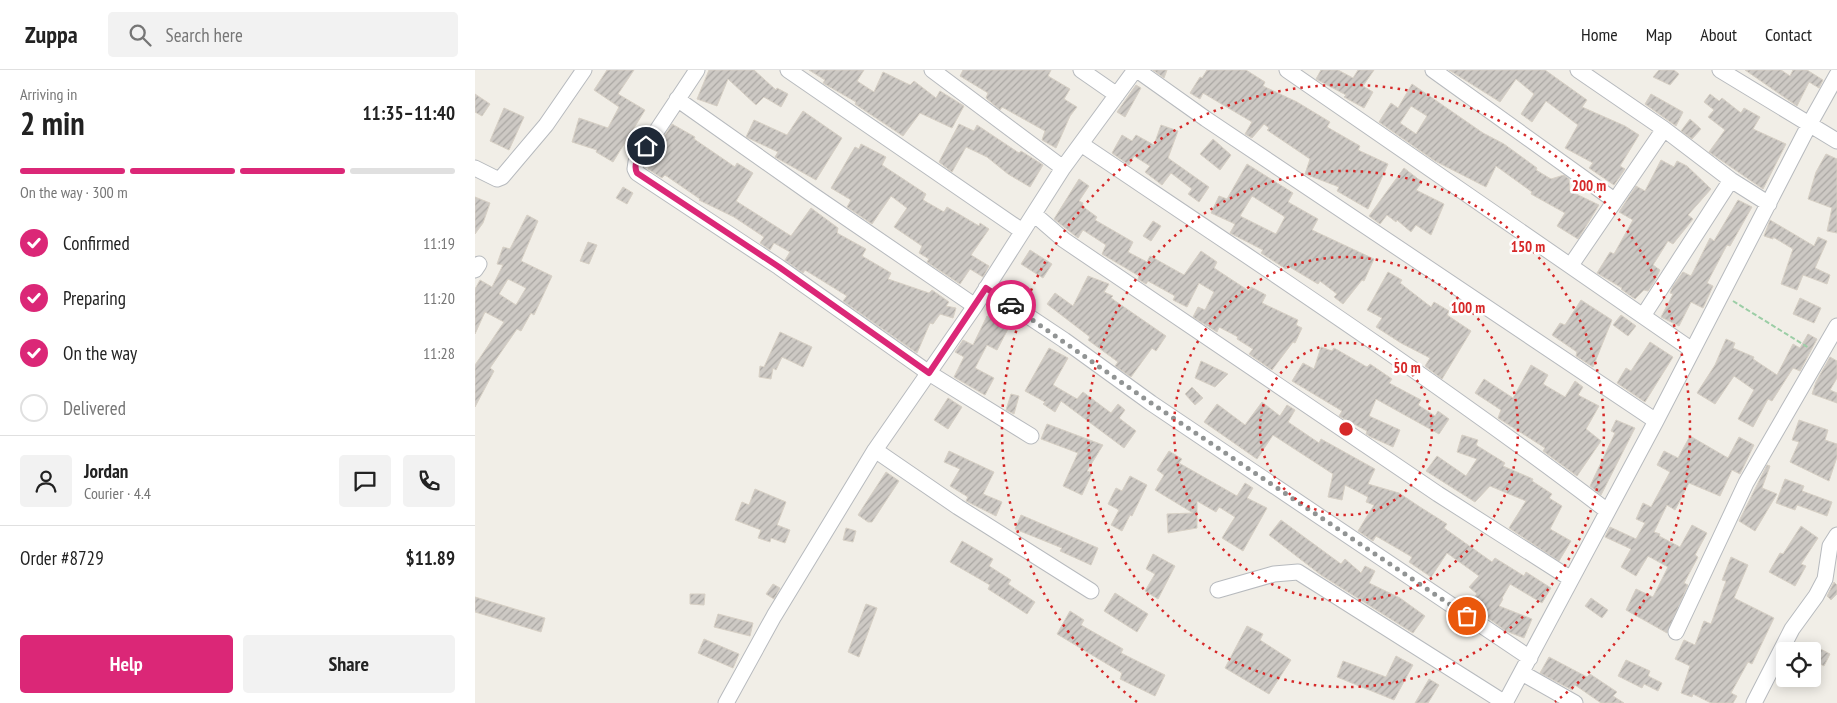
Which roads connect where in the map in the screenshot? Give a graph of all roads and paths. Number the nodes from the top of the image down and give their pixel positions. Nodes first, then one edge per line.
1 (584, 70) edge
2 (697, 70) edge
3 (788, 70) edge
4 (932, 70) edge
5 (1081, 70) edge
6 (1136, 70) edge
7 (1287, 70) edge
8 (1433, 70) edge
9 (1577, 70) edge
10 (1720, 70) edge
11 (1837, 75) edge
12 (1117, 95) junction
13 (677, 99) junction
14 (1809, 125) junction
15 (1664, 130) junction
16 (1837, 141) edge
17 (1081, 144) junction
18 (475, 168) edge
19 (1063, 168) junction
20 (1731, 180) junction
21 (1614, 200) junction
22 (1769, 204) junction
23 (1034, 214) junction
24 (1022, 231) junction
25 (1571, 265) junction
26 (986, 288) junction
27 (1722, 294) junction
28 (975, 306) junction
29 (1643, 316) junction
30 (1837, 326) edge
31 (1692, 350) junction
32 (1820, 355) junction
33 (929, 373) junction
34 (1657, 421) junction
35 (1031, 436) dead end
36 (875, 450) junction
37 (1607, 510) junction
38 (1837, 535) edge
39 (1571, 579) junction
40 (1218, 590) dead end
41 (1091, 591) dead end
42 (1676, 632) dead end
43 (1530, 658) junction
44 (1522, 673) junction
45 (726, 703) edge
46 (1505, 703) edge
47 (1575, 703) edge
48 (1754, 703) edge

1 - 18 street
2 - 13 street
3 - 24 street
4 - 19 street
5 - 12 street
6 - 12 street
6 - 34 street
7 - 25 street
8 - 21 street
9 - 15 street
10 - 14 street
11 - 14 street
12 - 17 street
13 - 28 street
13 - 33 street
14 - 16 street
14 - 22 street
15 - 20 street
15 - 21 street
17 - 19 street
17 - 37 street
19 - 23 street
20 - 22 street
20 - 29 street
21 - 25 street
22 - 27 street
23 - 24 street
23 - 39 street
24 - 26 street
25 - 29 street
26 - 28 street
26 - 43 street
27 - 31 street
27 - 32 path
28 - 33 street
29 - 31 street
30 - 32 street
31 - 34 street
32 - 42 street
33 - 35 street
33 - 36 street
34 - 37 street
36 - 41 street
36 - 45 street
37 - 39 street
38 - 48 street
39 - 43 street
40 - 46 street
43 - 44 street
44 - 46 street
44 - 47 street

